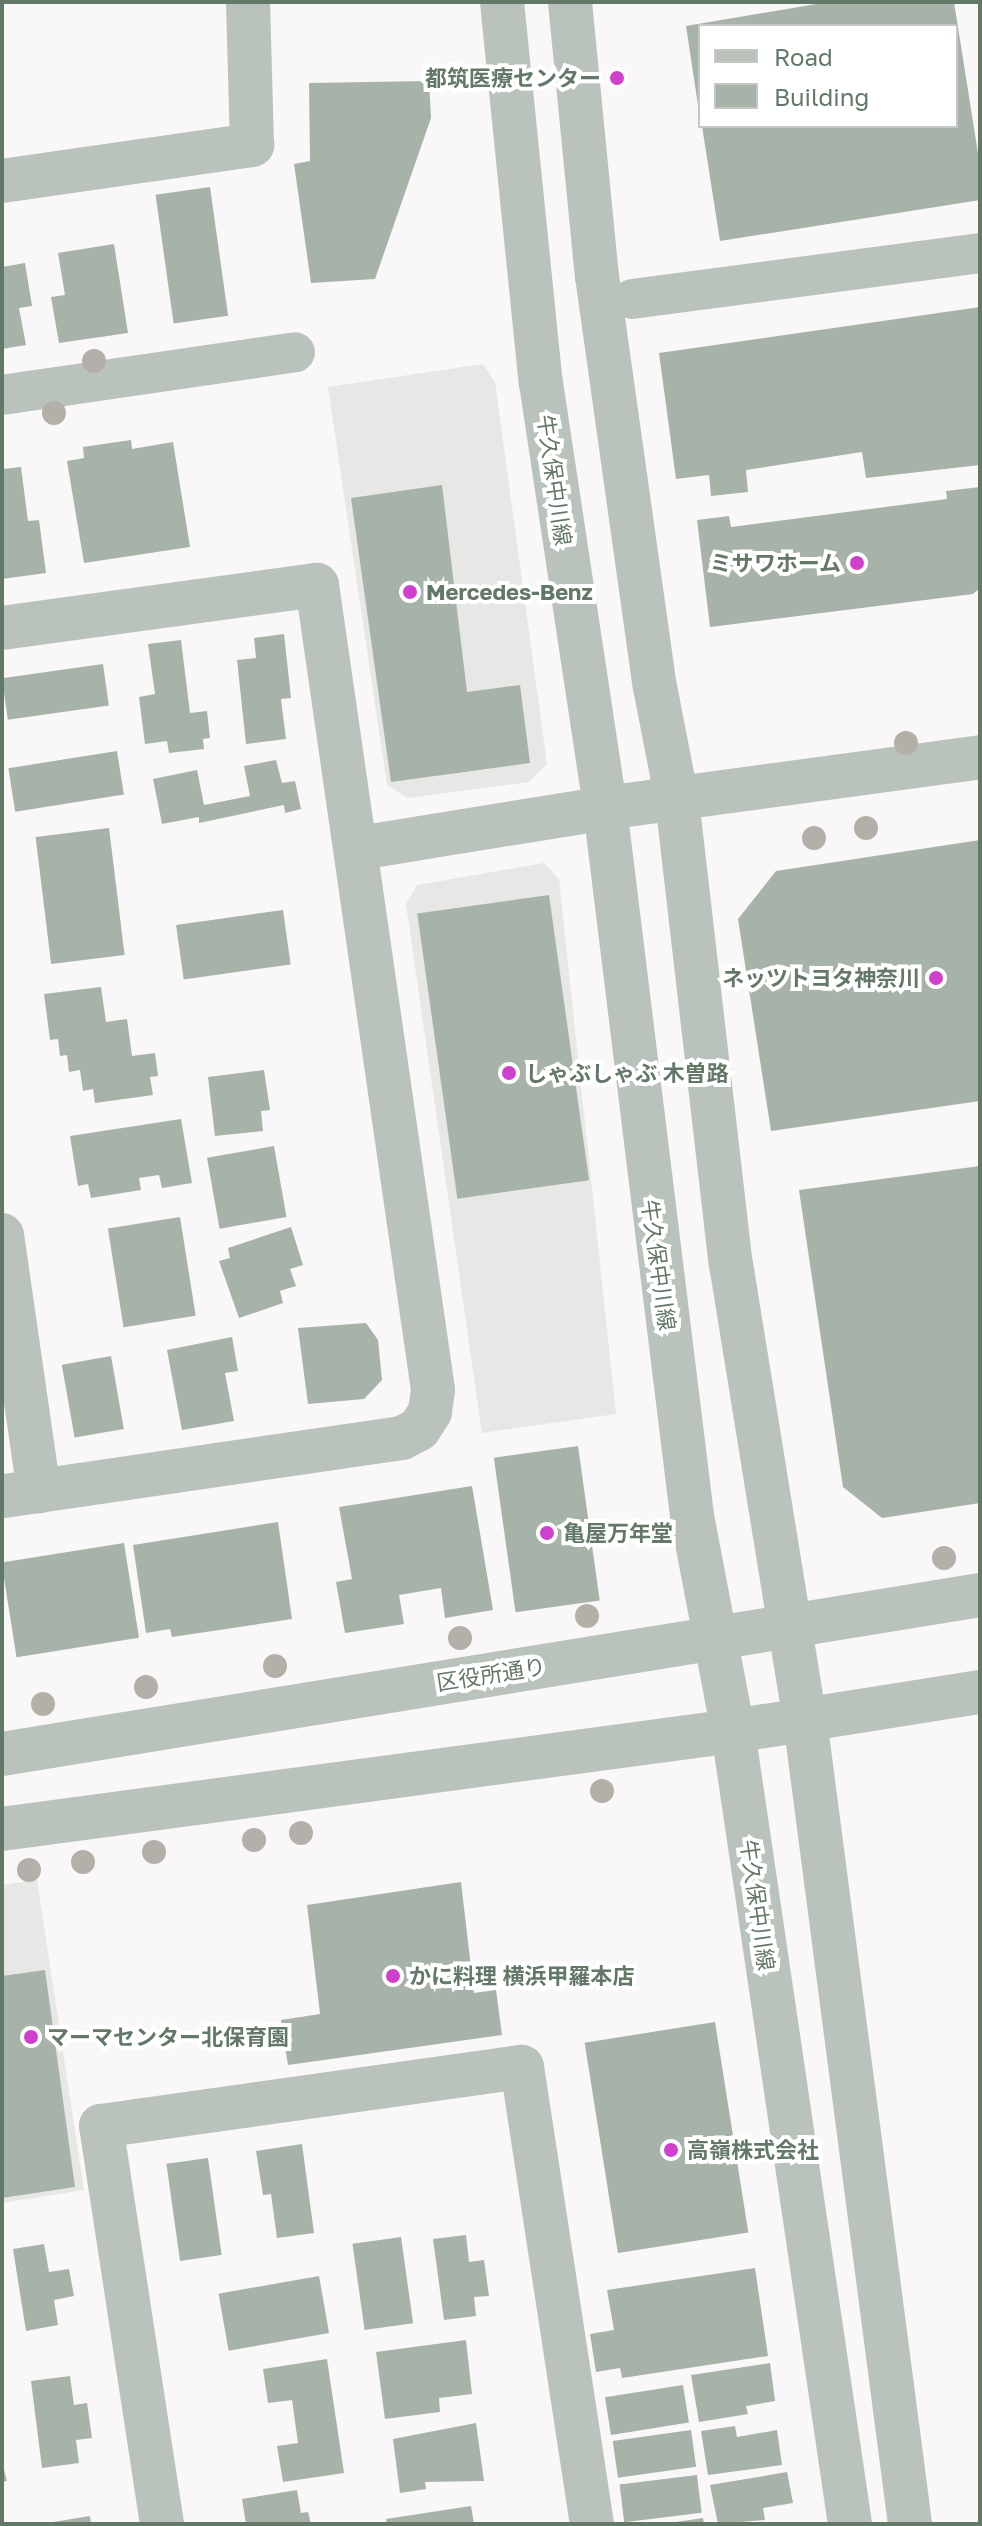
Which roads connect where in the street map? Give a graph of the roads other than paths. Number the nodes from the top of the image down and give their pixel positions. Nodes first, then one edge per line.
1 (248, 2) edge
2 (502, 2) edge
3 (570, 2) edge
4 (2, 181) edge
5 (980, 253) edge
6 (632, 299) dead end
7 (295, 352) dead end
8 (2, 395) edge
9 (2, 628) edge
10 (980, 757) edge
11 (677, 800) junction
12 (605, 808) junction
13 (359, 848) junction
14 (2, 1235) edge
15 (21, 1493) edge
16 (980, 1595) edge
17 (788, 1624) junction
18 (717, 1636) junction
19 (980, 1692) edge
20 (805, 1720) junction
21 (733, 1731) junction
22 (2, 1754) edge
23 (2, 1829) edge
24 (162, 2524) edge
25 (592, 2524) edge
26 (850, 2524) edge
27 (910, 2524) edge

1 - 4 street
2 - 12 street, 牛久保中川線
3 - 11 street
5 - 6 street
7 - 8 street
9 - 13 street
10 - 11 street
11 - 12 street
11 - 17 street
12 - 13 street
12 - 18 street, 牛久保中川線
13 - 15 street
14 - 15 street
16 - 17 street, 区役所通り
17 - 18 street, 区役所通り
17 - 20 street
18 - 21 street, 牛久保中川線
18 - 22 street, 区役所通り
19 - 20 street
20 - 21 street
20 - 27 street
21 - 23 street
21 - 26 street, 牛久保中川線
24 - 25 street

